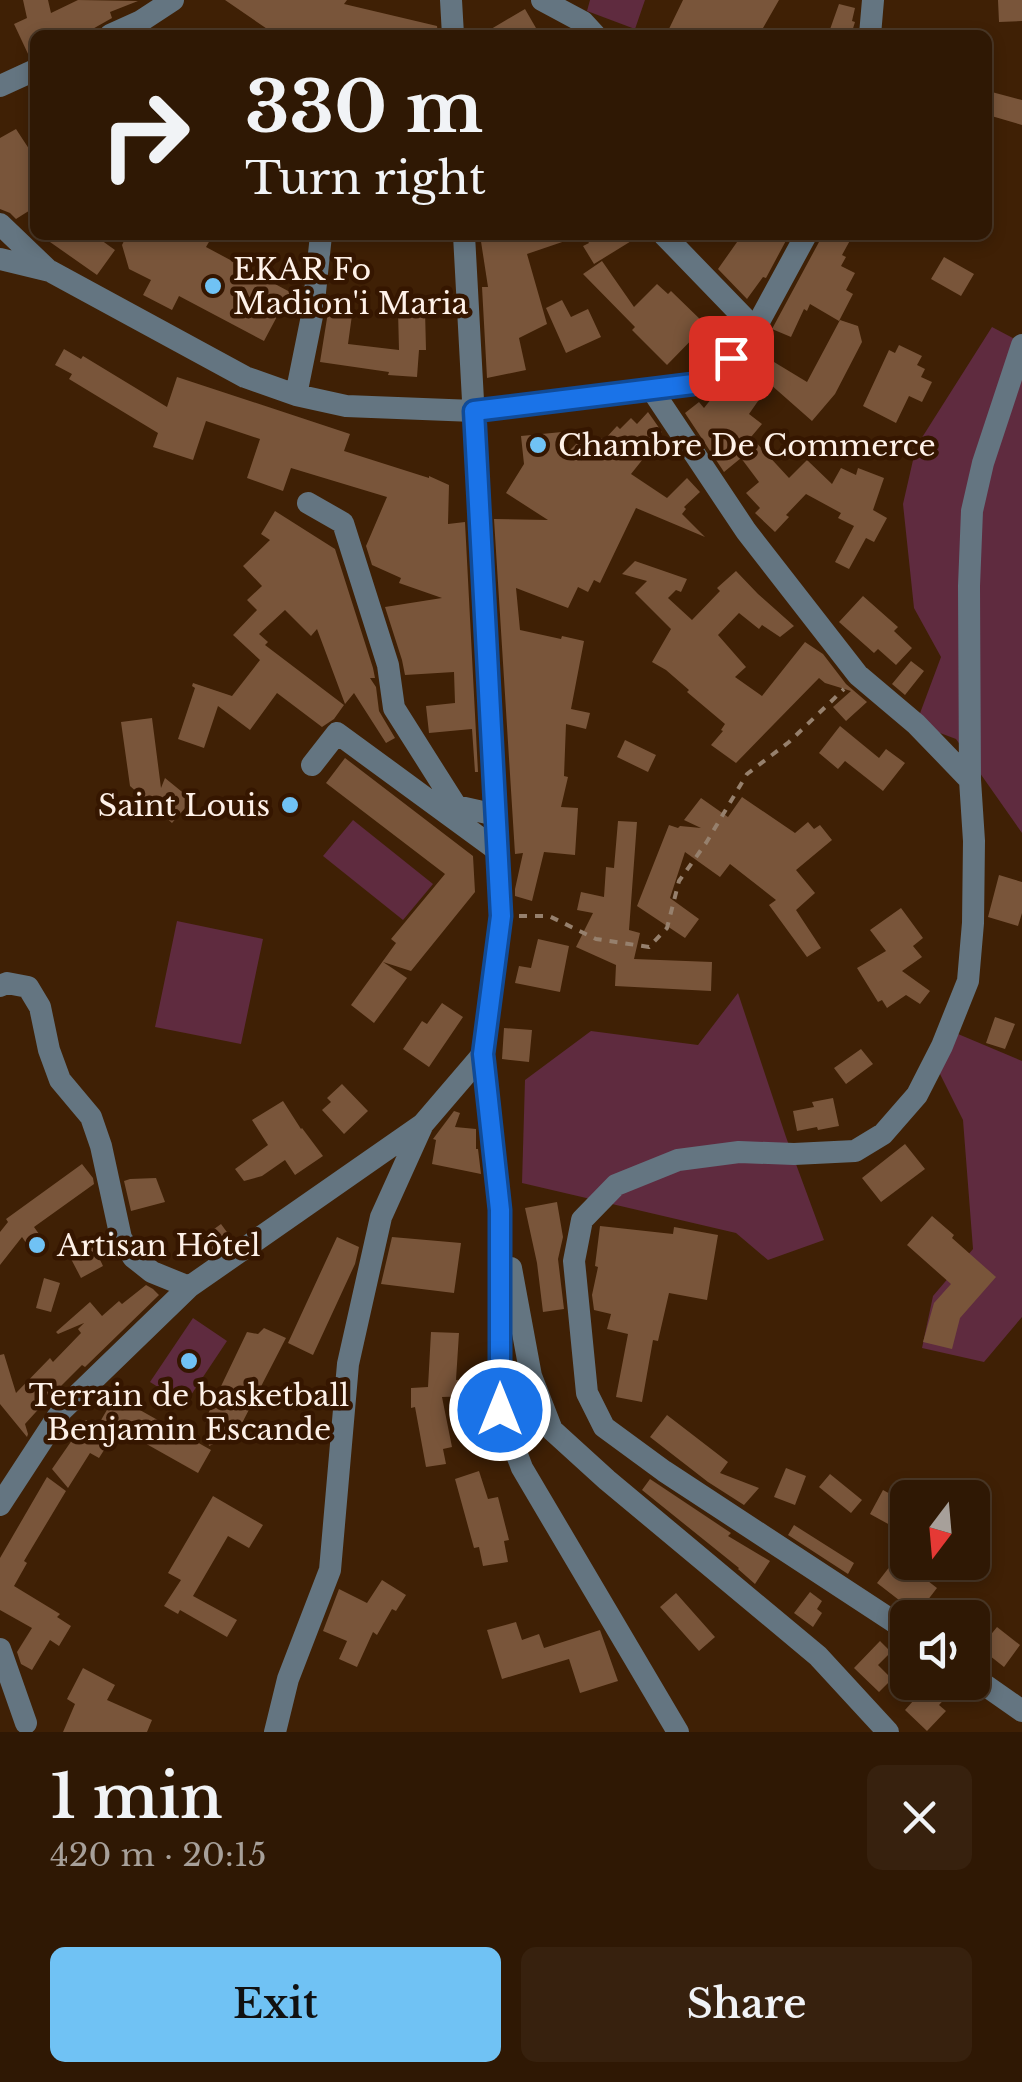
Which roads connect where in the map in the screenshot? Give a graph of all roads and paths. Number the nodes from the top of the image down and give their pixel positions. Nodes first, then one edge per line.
1 (173, 0) edge
2 (451, 0) edge
3 (542, 0) edge
4 (874, 0) edge
5 (120, 30) edge
6 (453, 30) edge
7 (590, 30) edge
8 (871, 30) edge
9 (30, 72) edge
10 (0, 86) edge
11 (0, 224) edge
12 (320, 240) edge
13 (464, 240) edge
14 (669, 240) edge
15 (803, 240) edge
16 (0, 258) edge
17 (50, 271) junction
18 (755, 329) junction
19 (1022, 345) edge
20 (652, 390) junction
21 (296, 395) junction
22 (474, 411) junction
23 (308, 503) dead end
24 (858, 675) junction
25 (312, 765) dead end
26 (970, 780) junction
27 (496, 815) junction
28 (498, 851) junction
29 (501, 916) junction
30 (0, 986) edge
31 (483, 1054) junction
32 (423, 1124) junction
33 (500, 1210) junction
34 (190, 1287) junction
35 (0, 1505) edge
36 (890, 1619) edge
37 (0, 1649) edge
38 (990, 1689) edge
39 (1022, 1711) edge
40 (26, 1722) dead end
41 (274, 1732) edge
42 (678, 1732) edge
43 (888, 1732) edge

1 - 5 street
2 - 6 street
3 - 7 street
4 - 8 street
9 - 10 street
11 - 17 street
12 - 21 street
13 - 22 street
14 - 18 street
15 - 18 street
16 - 17 street
17 - 21 street
18 - 20 street
19 - 26 street
20 - 22 street
20 - 24 street
21 - 22 street
22 - 27 street
23 - 27 street
24 - 26 street
24 - 29 path
25 - 28 street
26 - 36 street
27 - 28 street
28 - 29 street
29 - 31 street
30 - 34 street
31 - 32 street
31 - 33 street
32 - 34 street
32 - 41 street
33 - 42 street
33 - 43 street
34 - 35 street
37 - 40 street
38 - 39 street

